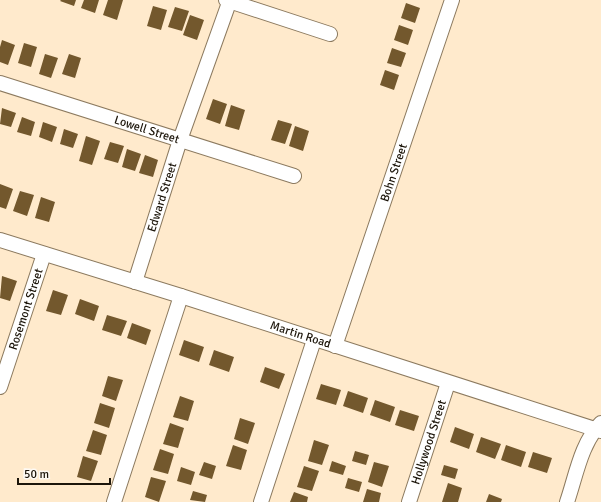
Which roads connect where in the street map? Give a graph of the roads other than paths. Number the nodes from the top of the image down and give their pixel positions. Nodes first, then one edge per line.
1 (228, 0) edge
2 (452, 0) edge
3 (330, 34) dead end
4 (0, 83) edge
5 (180, 140) junction
6 (294, 176) dead end
7 (0, 240) edge
8 (44, 254) junction
9 (135, 282) junction
10 (181, 296) junction
11 (314, 340) junction
12 (335, 346) junction
13 (448, 383) junction
14 (0, 386) edge
15 (599, 428) edge
16 (114, 502) edge
17 (261, 502) edge
18 (409, 502) edge
19 (567, 502) edge

1 - 3 street
1 - 5 street, Edward Street
2 - 12 street, Bohn Street
4 - 5 street, Lowell Street
5 - 6 street, Lowell Street
5 - 9 street, Edward Street
7 - 8 street, Martin Road
8 - 9 street, Martin Road
8 - 14 street, Rosemont Street
9 - 10 street, Martin Road
10 - 11 street, Martin Road
10 - 16 street
11 - 12 street, Martin Road
11 - 17 street
12 - 13 street, Martin Road
13 - 15 street, Martin Road
13 - 18 street, Hollywood Street
15 - 19 street

